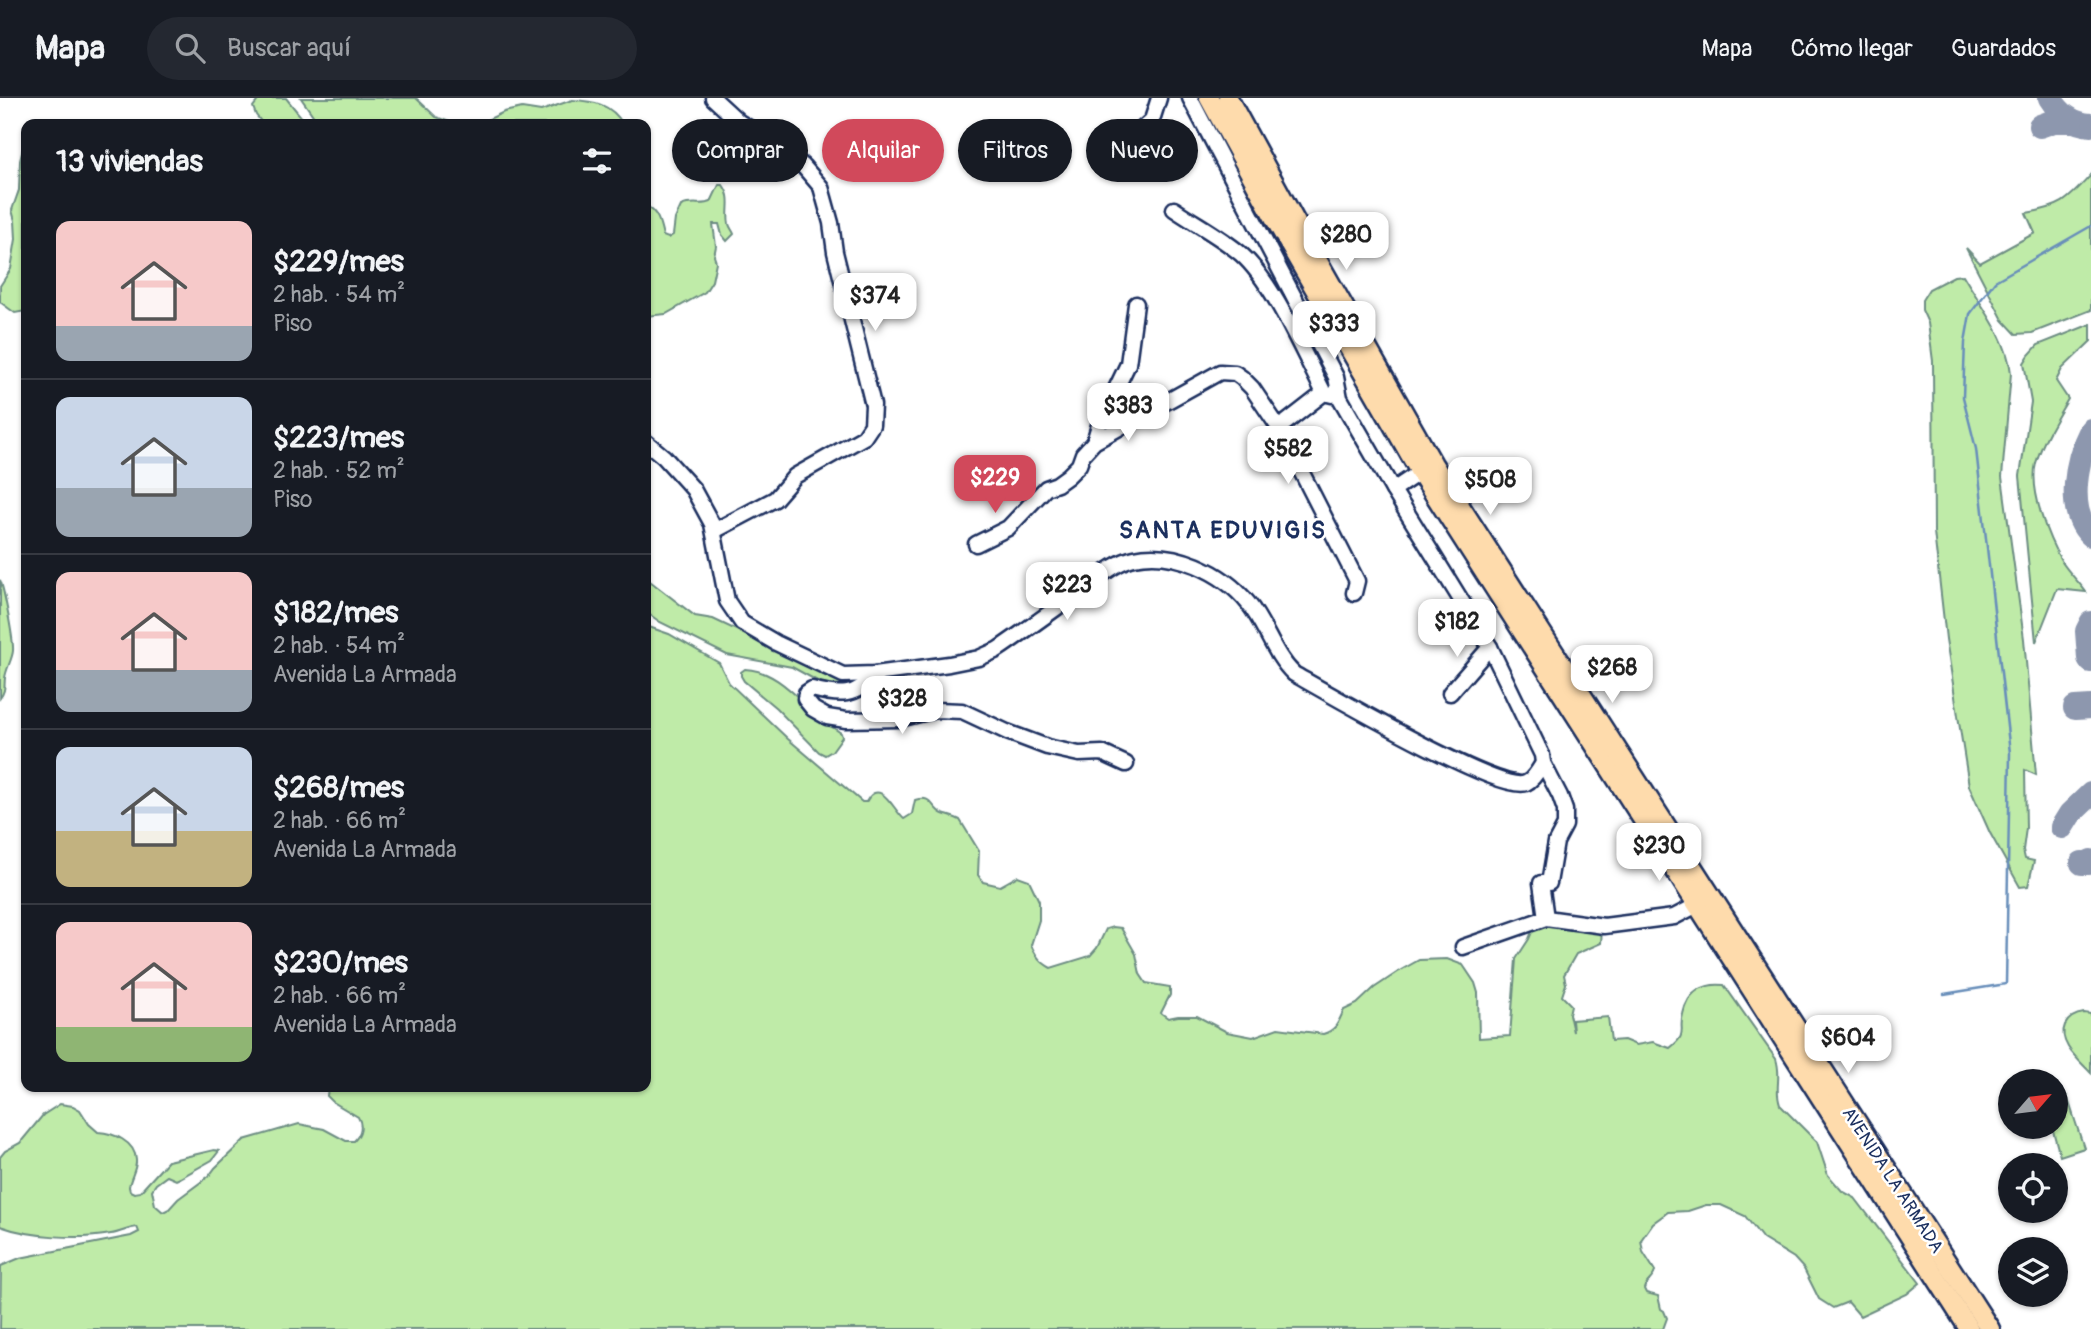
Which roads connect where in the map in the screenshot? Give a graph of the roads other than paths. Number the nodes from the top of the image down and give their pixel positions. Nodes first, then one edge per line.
1 (713, 98) edge
2 (1159, 98) edge
3 (1190, 98) edge
4 (1209, 98) edge
5 (1228, 98) edge
6 (1152, 119) edge
7 (1174, 209) dead end
8 (1136, 304) dead end
9 (1324, 393) junction
10 (1340, 398) junction
11 (1279, 428) junction
12 (1094, 442) junction
13 (651, 446) edge
14 (1427, 468) junction
15 (1393, 490) junction
16 (714, 531) junction
17 (976, 544) dead end
18 (1354, 593) dead end
19 (1490, 647) junction
20 (875, 674) junction
21 (1450, 693) dead end
22 (1543, 763) junction
23 (1126, 764) dead end
24 (1697, 905) junction
25 (1546, 918) junction
26 (1463, 947) dead end
27 (1969, 1329) edge
28 (1990, 1329) edge

1 - 16 street
2 - 6 street
3 - 10 street
4 - 14 main road, AVENIDA LA ARMADA
5 - 14 main road, AVENIDA LA ARMADA
7 - 9 street
8 - 12 street
9 - 10 street
9 - 11 street
10 - 15 street
11 - 12 street
11 - 18 street
12 - 17 street
13 - 16 street
14 - 15 street
14 - 24 main road, AVENIDA LA ARMADA
14 - 28 main road, AVENIDA LA ARMADA
15 - 19 street
16 - 20 street
19 - 21 street
19 - 22 street
20 - 22 street
20 - 23 street
22 - 25 street
24 - 25 street
24 - 27 main road, AVENIDA LA ARMADA
25 - 26 street

